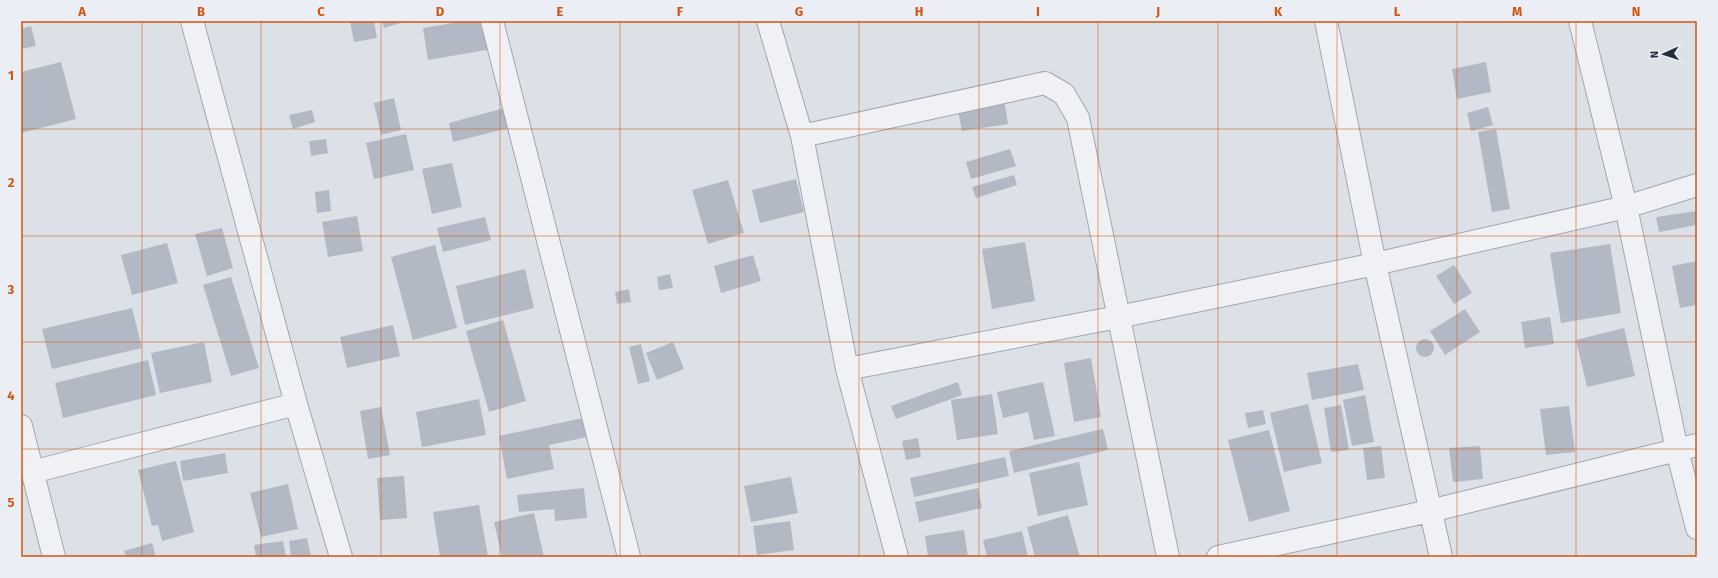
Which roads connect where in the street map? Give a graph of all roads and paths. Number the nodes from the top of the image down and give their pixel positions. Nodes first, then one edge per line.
1 (192, 21) edge
2 (492, 21) edge
3 (768, 21) edge
4 (1326, 21) edge
5 (1580, 21) edge
6 (802, 136) junction
7 (1697, 185) edge
8 (1626, 207) junction
9 (1375, 264) junction
10 (1118, 317) junction
11 (847, 370) junction
12 (296, 404) junction
13 (21, 426) edge
14 (1687, 447) edge
15 (32, 472) junction
16 (1430, 511) junction
17 (1697, 528) edge
18 (54, 557) edge
19 (341, 557) edge
20 (629, 557) edge
21 (897, 557) edge
22 (1168, 557) edge
23 (1218, 557) edge
24 (1441, 557) edge

1 - 12 street
2 - 20 street
3 - 6 street
4 - 9 street
5 - 8 street
6 - 10 street
6 - 11 street
7 - 8 street
8 - 9 street
8 - 14 street
9 - 10 street
9 - 16 street
10 - 11 street
10 - 22 street
11 - 21 street
12 - 15 street
12 - 19 street
13 - 15 street
14 - 16 street
14 - 17 street
15 - 18 street
16 - 23 street
16 - 24 street

